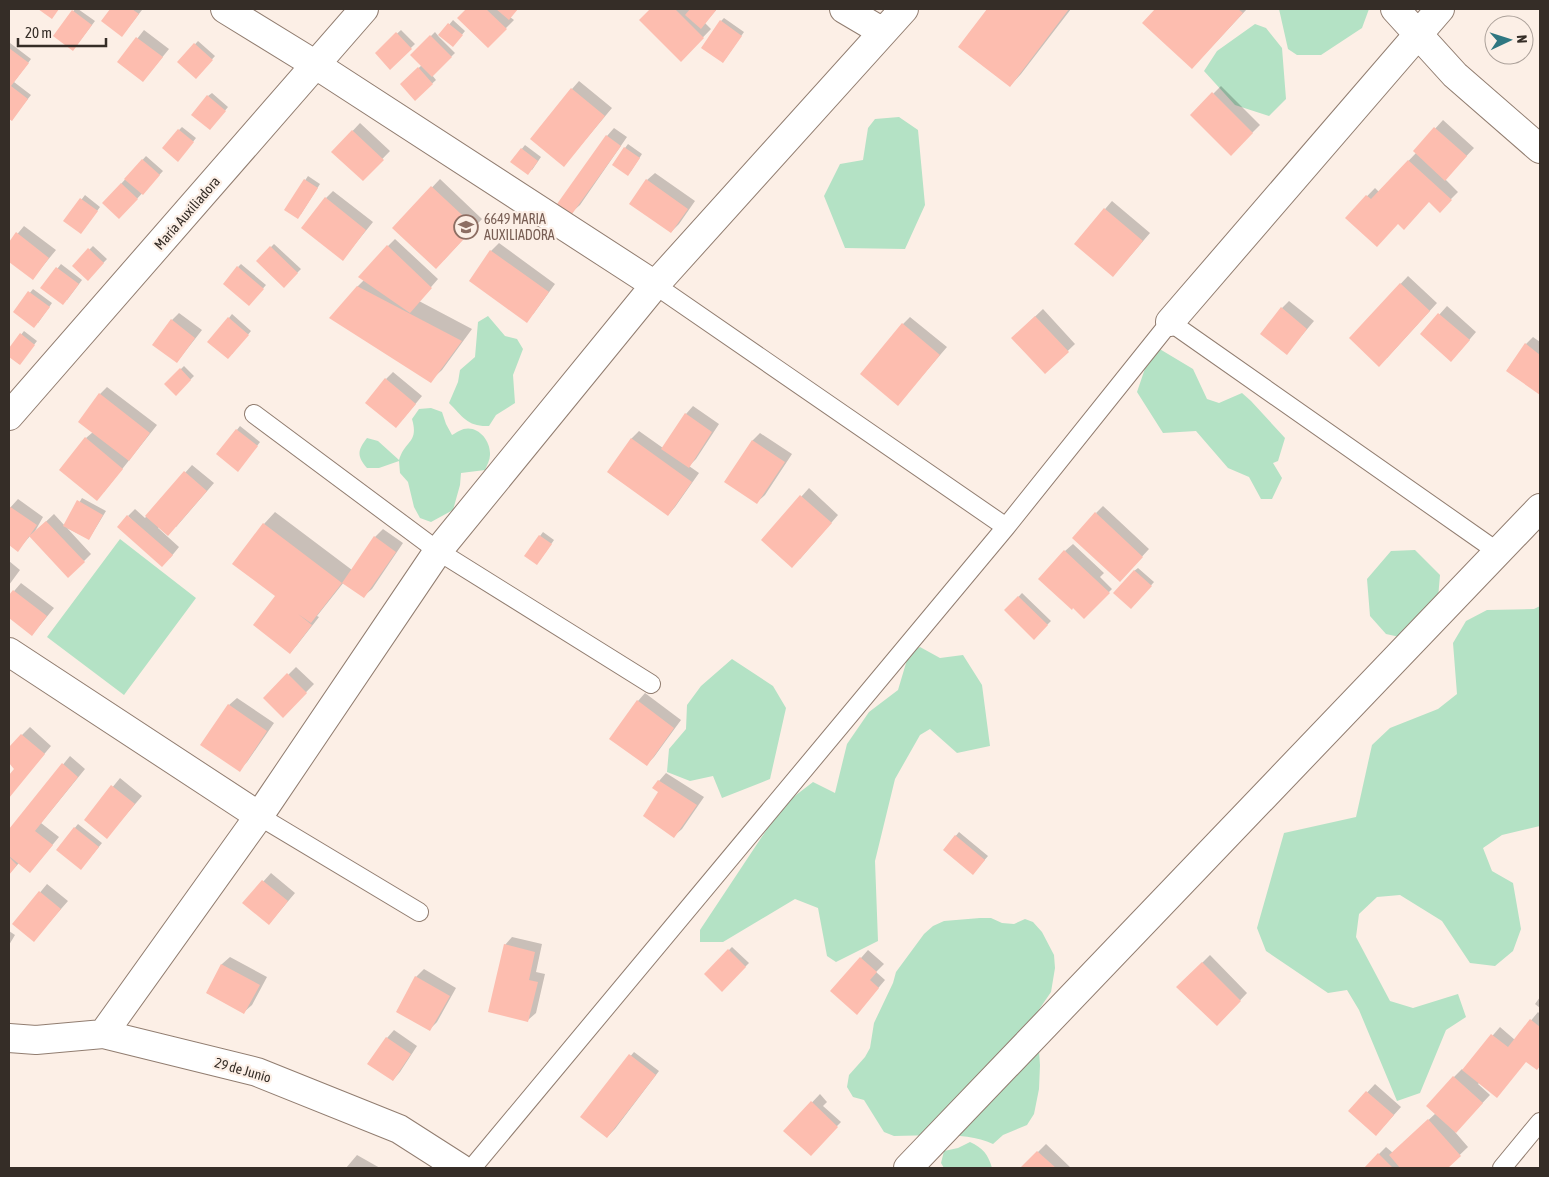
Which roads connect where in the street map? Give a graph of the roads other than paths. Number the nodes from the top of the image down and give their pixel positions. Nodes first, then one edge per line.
1 (226, 9) edge
2 (364, 9) edge
3 (844, 9) edge
4 (904, 9) edge
5 (1395, 9) edge
6 (1440, 9) edge
7 (883, 32) junction
8 (1418, 34) junction
9 (316, 65) junction
10 (1540, 149) edge
11 (656, 285) junction
12 (1170, 322) junction
13 (254, 414) dead end
14 (9, 416) edge
15 (1540, 508) edge
16 (1006, 527) junction
17 (438, 551) junction
18 (1498, 552) junction
19 (9, 652) edge
20 (652, 684) dead end
21 (259, 816) junction
22 (419, 912) dead end
23 (103, 1034) junction
24 (9, 1038) edge
25 (1540, 1122) edge
26 (460, 1168) edge
27 (472, 1168) edge
28 (908, 1168) edge
29 (1502, 1168) edge

1 - 9 street
2 - 9 street, María Auxiliadora
3 - 7 street
4 - 7 street
5 - 8 street
6 - 8 street
7 - 11 street
8 - 10 street
8 - 12 street
9 - 11 street
9 - 14 street, María Auxiliadora
11 - 16 lane
11 - 17 street
12 - 16 lane
12 - 18 lane
13 - 17 lane
15 - 18 street
16 - 27 lane
17 - 20 lane
17 - 21 street
18 - 28 street
19 - 21 street
21 - 22 lane
21 - 23 street
23 - 24 street, 29 de Junio
23 - 26 street, 29 de Junio
25 - 29 lane

